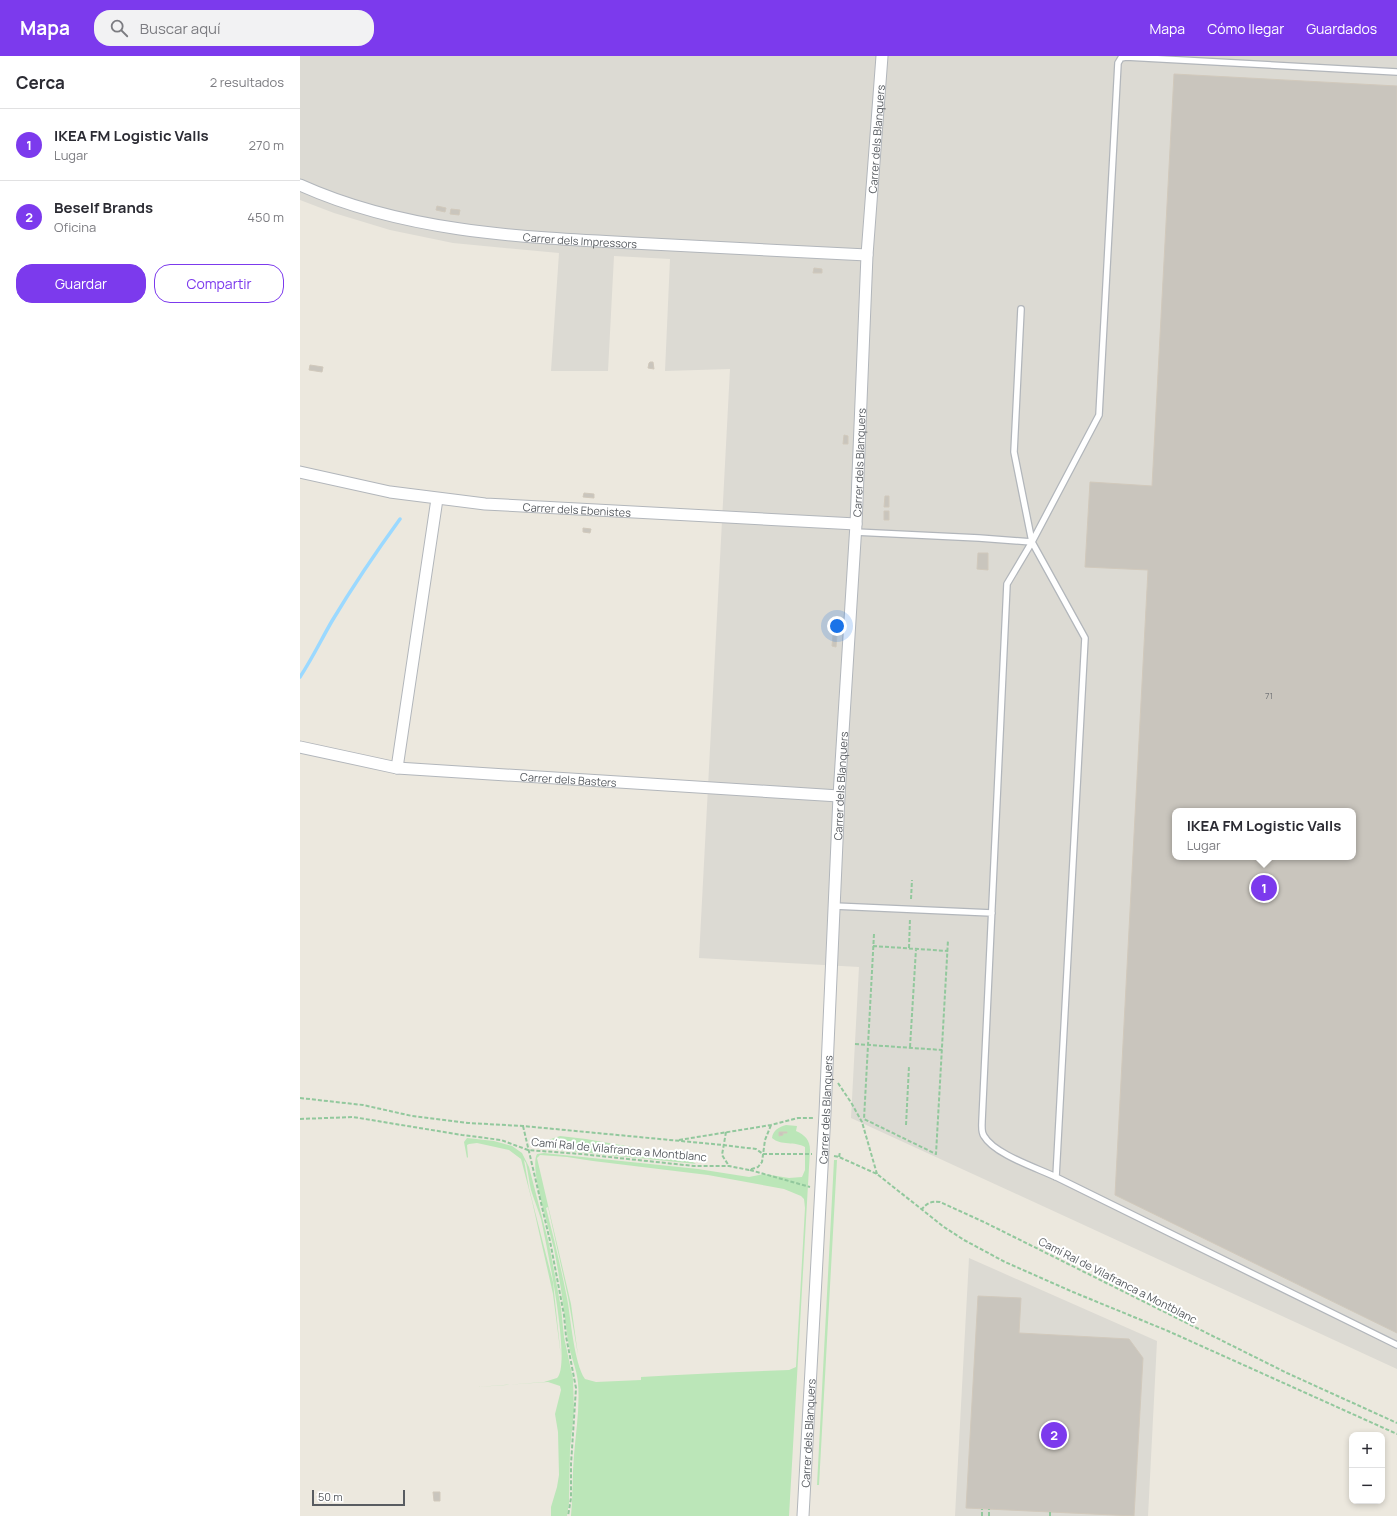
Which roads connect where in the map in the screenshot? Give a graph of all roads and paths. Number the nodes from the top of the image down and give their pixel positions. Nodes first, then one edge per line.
1 (882, 56) edge
2 (1397, 72) edge
3 (300, 185) edge
4 (867, 255) junction
5 (1021, 309) dead end
6 (300, 472) edge
7 (437, 499) junction
8 (855, 528) junction
9 (1032, 542) junction
10 (300, 747) edge
11 (398, 768) junction
12 (839, 796) junction
13 (912, 880) dead end
14 (911, 899) dead end
15 (834, 906) junction
16 (992, 913) junction
17 (910, 918) dead end
18 (874, 934) dead end
19 (948, 940) dead end
20 (874, 946) junction
21 (909, 948) junction
22 (916, 949) junction
23 (948, 951) junction
24 (855, 1044) dead end
25 (868, 1044) junction
26 (910, 1047) junction
27 (942, 1050) junction
28 (909, 1066) dead end
29 (827, 1072) junction
30 (300, 1098) edge
31 (825, 1118) junction
32 (300, 1119) edge
33 (770, 1125) junction
34 (906, 1125) dead end
35 (523, 1126) junction
36 (726, 1132) junction
37 (676, 1140) junction
38 (723, 1145) junction
39 (528, 1150) junction
40 (840, 1152) dead end
41 (810, 1153) dead end
42 (763, 1154) junction
43 (729, 1166) junction
44 (749, 1170) junction
45 (877, 1174) junction
46 (1056, 1177) junction
47 (808, 1187) dead end
48 (921, 1210) junction
49 (1397, 1345) edge
50 (1397, 1423) edge
51 (1397, 1434) edge
52 (982, 1509) dead end
53 (989, 1509) dead end
54 (1050, 1512) dead end
55 (568, 1516) edge
56 (803, 1516) edge
57 (982, 1516) edge
58 (989, 1516) edge
59 (1050, 1516) edge

1 - 4 street, Carrer dels Blanquers
2 - 9 lane
3 - 4 street, Carrer dels Impressors
4 - 8 street, Carrer dels Blanquers
5 - 9 lane
6 - 7 street, Carrer dels Ebenistes
7 - 8 street, Carrer dels Ebenistes
7 - 11 street
8 - 9 lane
8 - 12 street, Carrer dels Blanquers
9 - 16 lane
9 - 46 lane
10 - 11 street, Carrer dels Basters
11 - 12 street, Carrer dels Basters
12 - 15 street, Carrer dels Blanquers
13 - 14 path
15 - 16 lane
15 - 29 street, Carrer dels Blanquers
16 - 46 lane
17 - 21 path
18 - 20 path
19 - 23 path
20 - 21 path
20 - 25 path
21 - 22 path
22 - 23 path
22 - 26 path
23 - 27 path
24 - 25 path
25 - 26 path
25 - 27 path
26 - 27 path
28 - 34 path
29 - 31 street, Carrer dels Blanquers
29 - 45 path
30 - 35 path
31 - 33 path
31 - 56 street, Carrer dels Blanquers
32 - 39 path, Camí Ral de Vilafranca a Montblanc
33 - 36 path
33 - 42 path
35 - 37 path
35 - 39 path
36 - 37 path
36 - 38 path
37 - 38 path
38 - 42 path
38 - 43 path
39 - 43 path, Camí Ral de Vilafranca a Montblanc
39 - 55 path
40 - 45 path
41 - 42 path
42 - 44 path
43 - 44 path, Camí Ral de Vilafranca a Montblanc
44 - 47 path, Camí Ral de Vilafranca a Montblanc
45 - 48 path
46 - 49 lane
48 - 50 path, Camí Ral de Vilafranca a Montblanc
48 - 51 path
52 - 57 path
53 - 58 path
54 - 59 path

